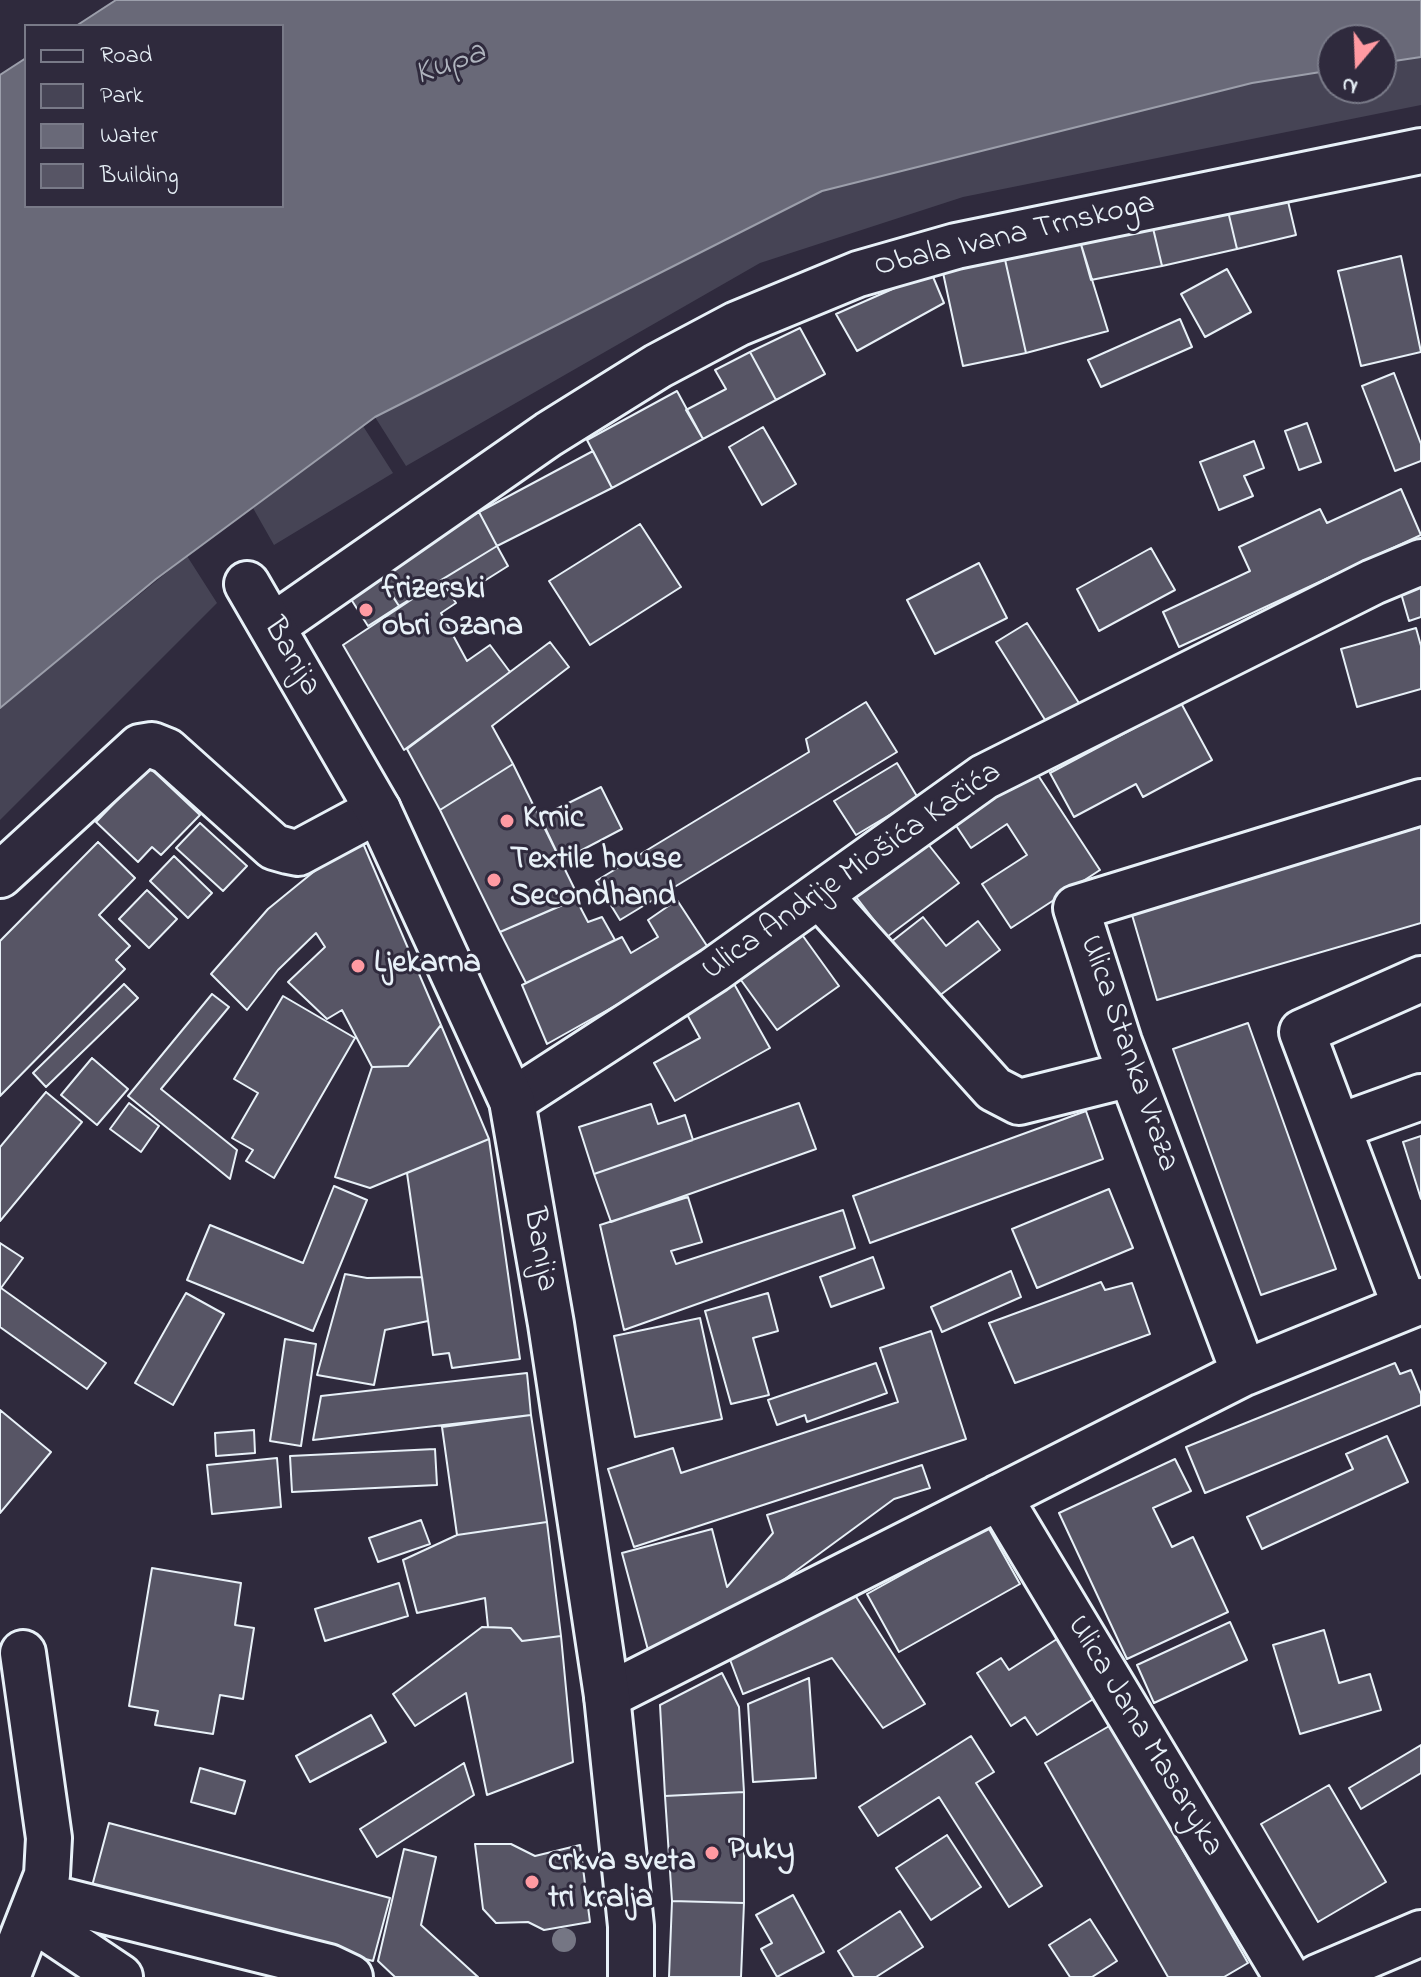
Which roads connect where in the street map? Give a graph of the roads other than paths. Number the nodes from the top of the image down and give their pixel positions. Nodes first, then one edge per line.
1 (1421, 151) edge
2 (1421, 562) edge
3 (247, 584) dead end
4 (273, 626) junction
5 (1421, 802) edge
6 (378, 810) junction
7 (0, 875) edge
8 (819, 895) junction
9 (1421, 979) edge
10 (1131, 1074) junction
11 (1421, 1097) edge
12 (512, 1101) junction
13 (1338, 1127) junction
14 (1413, 1303) edge
15 (1244, 1373) junction
16 (999, 1497) junction
17 (23, 1653) dead end
18 (607, 1696) junction
19 (36, 1907) junction
20 (1421, 1933) edge
21 (7, 1977) edge
22 (120, 1977) edge
23 (350, 1977) edge
24 (631, 1977) edge
25 (1287, 1977) edge
26 (1318, 1977) edge

1 - 4 street, Obala Ivana Trnskoga
2 - 8 street, Ulica Andrije Miošića Kačića
3 - 4 street, Banija
4 - 6 street, Banija
5 - 10 street, Ulica Stanka Vraza
6 - 7 street
6 - 12 street, Banija
8 - 10 street
8 - 12 street, Ulica Andrije Miošića Kačića
9 - 13 street
10 - 15 street, Ulica Stanka Vraza
11 - 13 street
12 - 18 street, Banija
13 - 14 street
14 - 15 street
15 - 16 street
16 - 18 street
16 - 25 street, Ulica Jana Masaryka
17 - 19 street
18 - 24 street, Banija
19 - 21 street
19 - 22 street
19 - 23 street
20 - 26 street

